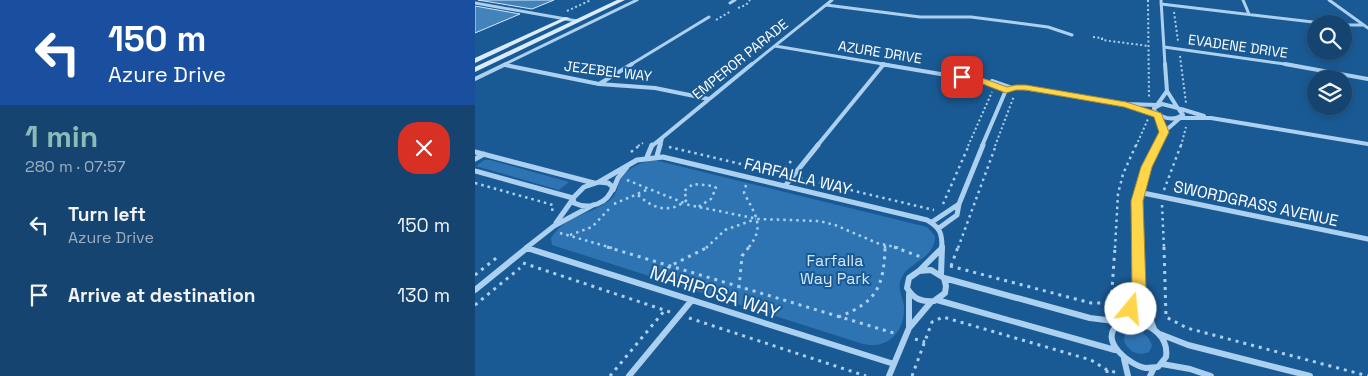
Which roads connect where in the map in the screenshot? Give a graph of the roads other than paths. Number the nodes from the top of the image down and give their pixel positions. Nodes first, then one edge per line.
1 (607, 0) edge
2 (622, 0) edge
3 (637, 0) edge
4 (735, 0) edge
5 (832, 0) edge
6 (1243, 0) edge
7 (1329, 0) edge
8 (1161, 2) edge
9 (475, 3) edge
10 (730, 3) dead end
11 (826, 5) junction
12 (1249, 14) junction
13 (562, 17) junction
14 (709, 17) dead end
15 (577, 21) junction
16 (1307, 21) edge
17 (1352, 24) edge
18 (1364, 25) junction
19 (1368, 28) edge
20 (1072, 35) dead end
21 (775, 46) junction
22 (1164, 47) junction
23 (475, 61) edge
24 (884, 64) junction
25 (505, 65) junction
26 (475, 70) edge
27 (1368, 78) edge
28 (475, 80) edge
29 (599, 84) junction
30 (1009, 89) junction
31 (1167, 92) junction
32 (709, 99) junction
33 (1126, 104) junction
34 (1157, 105) junction
35 (1178, 108) junction
36 (1158, 114) junction
37 (1180, 118) junction
38 (1211, 118) junction
39 (1164, 132) junction
40 (663, 137) junction
41 (1368, 144) edge
42 (475, 152) edge
43 (484, 154) junction
44 (657, 156) junction
45 (647, 157) junction
46 (475, 159) edge
47 (629, 165) junction
48 (475, 171) edge
49 (597, 182) junction
50 (785, 186) junction
51 (613, 190) junction
52 (1138, 192) junction
53 (573, 199) junction
54 (959, 204) junction
55 (593, 205) junction
56 (932, 222) junction
57 (551, 228) junction
58 (939, 228) junction
59 (1368, 239) edge
60 (527, 248) junction
61 (941, 248) junction
62 (919, 271) junction
63 (943, 277) junction
64 (1139, 289) junction
65 (475, 290) edge
66 (909, 294) junction
67 (692, 300) junction
68 (934, 301) junction
69 (1124, 321) junction
70 (909, 328) junction
71 (1153, 329) junction
72 (1160, 334) junction
73 (1115, 350) junction
74 (1123, 359) junction
75 (894, 364) junction
76 (1162, 364) junction
77 (1154, 368) junction
78 (629, 376) edge
79 (889, 376) edge
80 (1128, 376) edge
81 (1150, 376) edge
82 (1211, 376) edge
83 (1310, 376) edge

1 - 13 main road
2 - 15 main road
3 - 25 street
4 - 10 street
5 - 11 street, EMPEROR PARADE
6 - 12 street
7 - 18 street
8 - 12 street
8 - 22 street
9 - 13 street
11 - 20 street
11 - 21 street, EMPEROR PARADE
12 - 16 street
13 - 15 street
13 - 23 main road
14 - 29 street
15 - 26 main road
17 - 18 street
18 - 19 street
21 - 24 street, AZURE DRIVE
21 - 32 street, EMPEROR PARADE
22 - 27 street, EVADENE DRIVE
22 - 31 street
24 - 30 street, AZURE DRIVE
24 - 50 street
25 - 28 street
25 - 29 street, JEZEBEL WAY
29 - 32 street, JEZEBEL WAY
30 - 33 street, AZURE DRIVE
30 - 54 street
31 - 34 street
31 - 35 street
32 - 40 street, EMPEROR PARADE
33 - 34 street, AZURE DRIVE
33 - 36 street, AZURE DRIVE
34 - 35 street, AZURE DRIVE
34 - 36 street
35 - 37 street
35 - 38 street
36 - 37 street, AZURE DRIVE
36 - 39 street
37 - 38 street
37 - 39 street
38 - 41 street
39 - 52 street
40 - 44 street, EMPEROR PARADE
40 - 45 street, EMPEROR PARADE
42 - 43 street
43 - 46 street
43 - 49 street
44 - 45 street, EMPEROR PARADE
44 - 50 street, FARFALLA WAY
45 - 47 street, EMPEROR PARADE
47 - 49 street, EMPEROR PARADE
47 - 51 street, EMPEROR PARADE
48 - 53 street
49 - 51 street
49 - 53 street, EMPEROR PARADE
50 - 56 street, FARFALLA WAY
51 - 55 street
52 - 59 street, SWORDGRASS AVENUE
52 - 64 street
53 - 55 street
53 - 57 street
54 - 56 street
54 - 58 street
55 - 57 street
56 - 58 street
57 - 60 street
58 - 61 street
60 - 65 street
60 - 67 street, MARIPOSA WAY
61 - 62 street
61 - 63 street
62 - 63 street
62 - 66 street
63 - 68 street
63 - 69 street
64 - 69 street
64 - 71 street
66 - 68 street
66 - 70 street
67 - 75 street, MARIPOSA WAY
67 - 78 street
68 - 70 street
68 - 73 street
69 - 71 street
69 - 73 street
70 - 75 street
71 - 72 street
72 - 76 street
72 - 83 street
73 - 74 street
74 - 77 street
74 - 80 street
75 - 79 street
76 - 77 street
76 - 82 street
77 - 81 street

